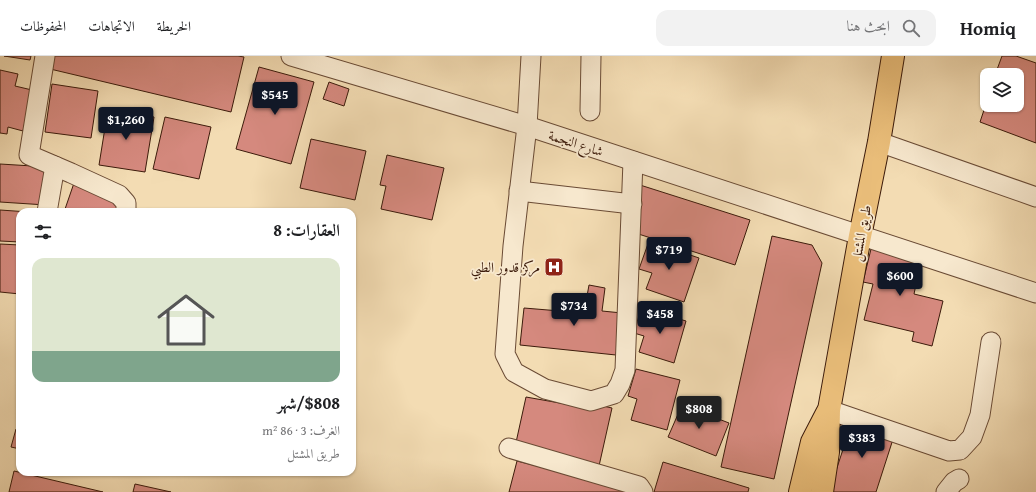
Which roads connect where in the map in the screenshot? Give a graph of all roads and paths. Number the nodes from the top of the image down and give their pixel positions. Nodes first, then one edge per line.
1 (45, 56) edge
2 (291, 56) edge
3 (531, 56) edge
4 (591, 56) edge
5 (893, 56) edge
6 (590, 111) dead end
7 (527, 126) junction
8 (879, 142) junction
9 (633, 161) junction
10 (55, 166) junction
11 (519, 191) junction
12 (1036, 197) edge
13 (632, 204) junction
14 (48, 208) edge
15 (126, 208) edge
16 (860, 236) junction
17 (1036, 293) edge
18 (991, 342) dead end
19 (829, 410) junction
20 (509, 448) dead end
21 (643, 492) edge
22 (800, 492) edge
23 (822, 492) edge

1 - 10 street
2 - 7 street, شارع النجمة
3 - 7 street
4 - 6 street
5 - 8 main road, طريق المشتل
7 - 9 street, شارع النجمة
7 - 11 street
8 - 12 street
8 - 16 main road, طريق المشتل
9 - 13 street
9 - 16 street, شارع النجمة
10 - 14 street
10 - 15 street
11 - 13 street
11 - 13 street
16 - 17 street, شارع النجمة
16 - 19 main road, طريق المشتل
18 - 19 street
19 - 22 main road, طريق المشتل
19 - 23 main road, طريق المشتل
20 - 21 street

